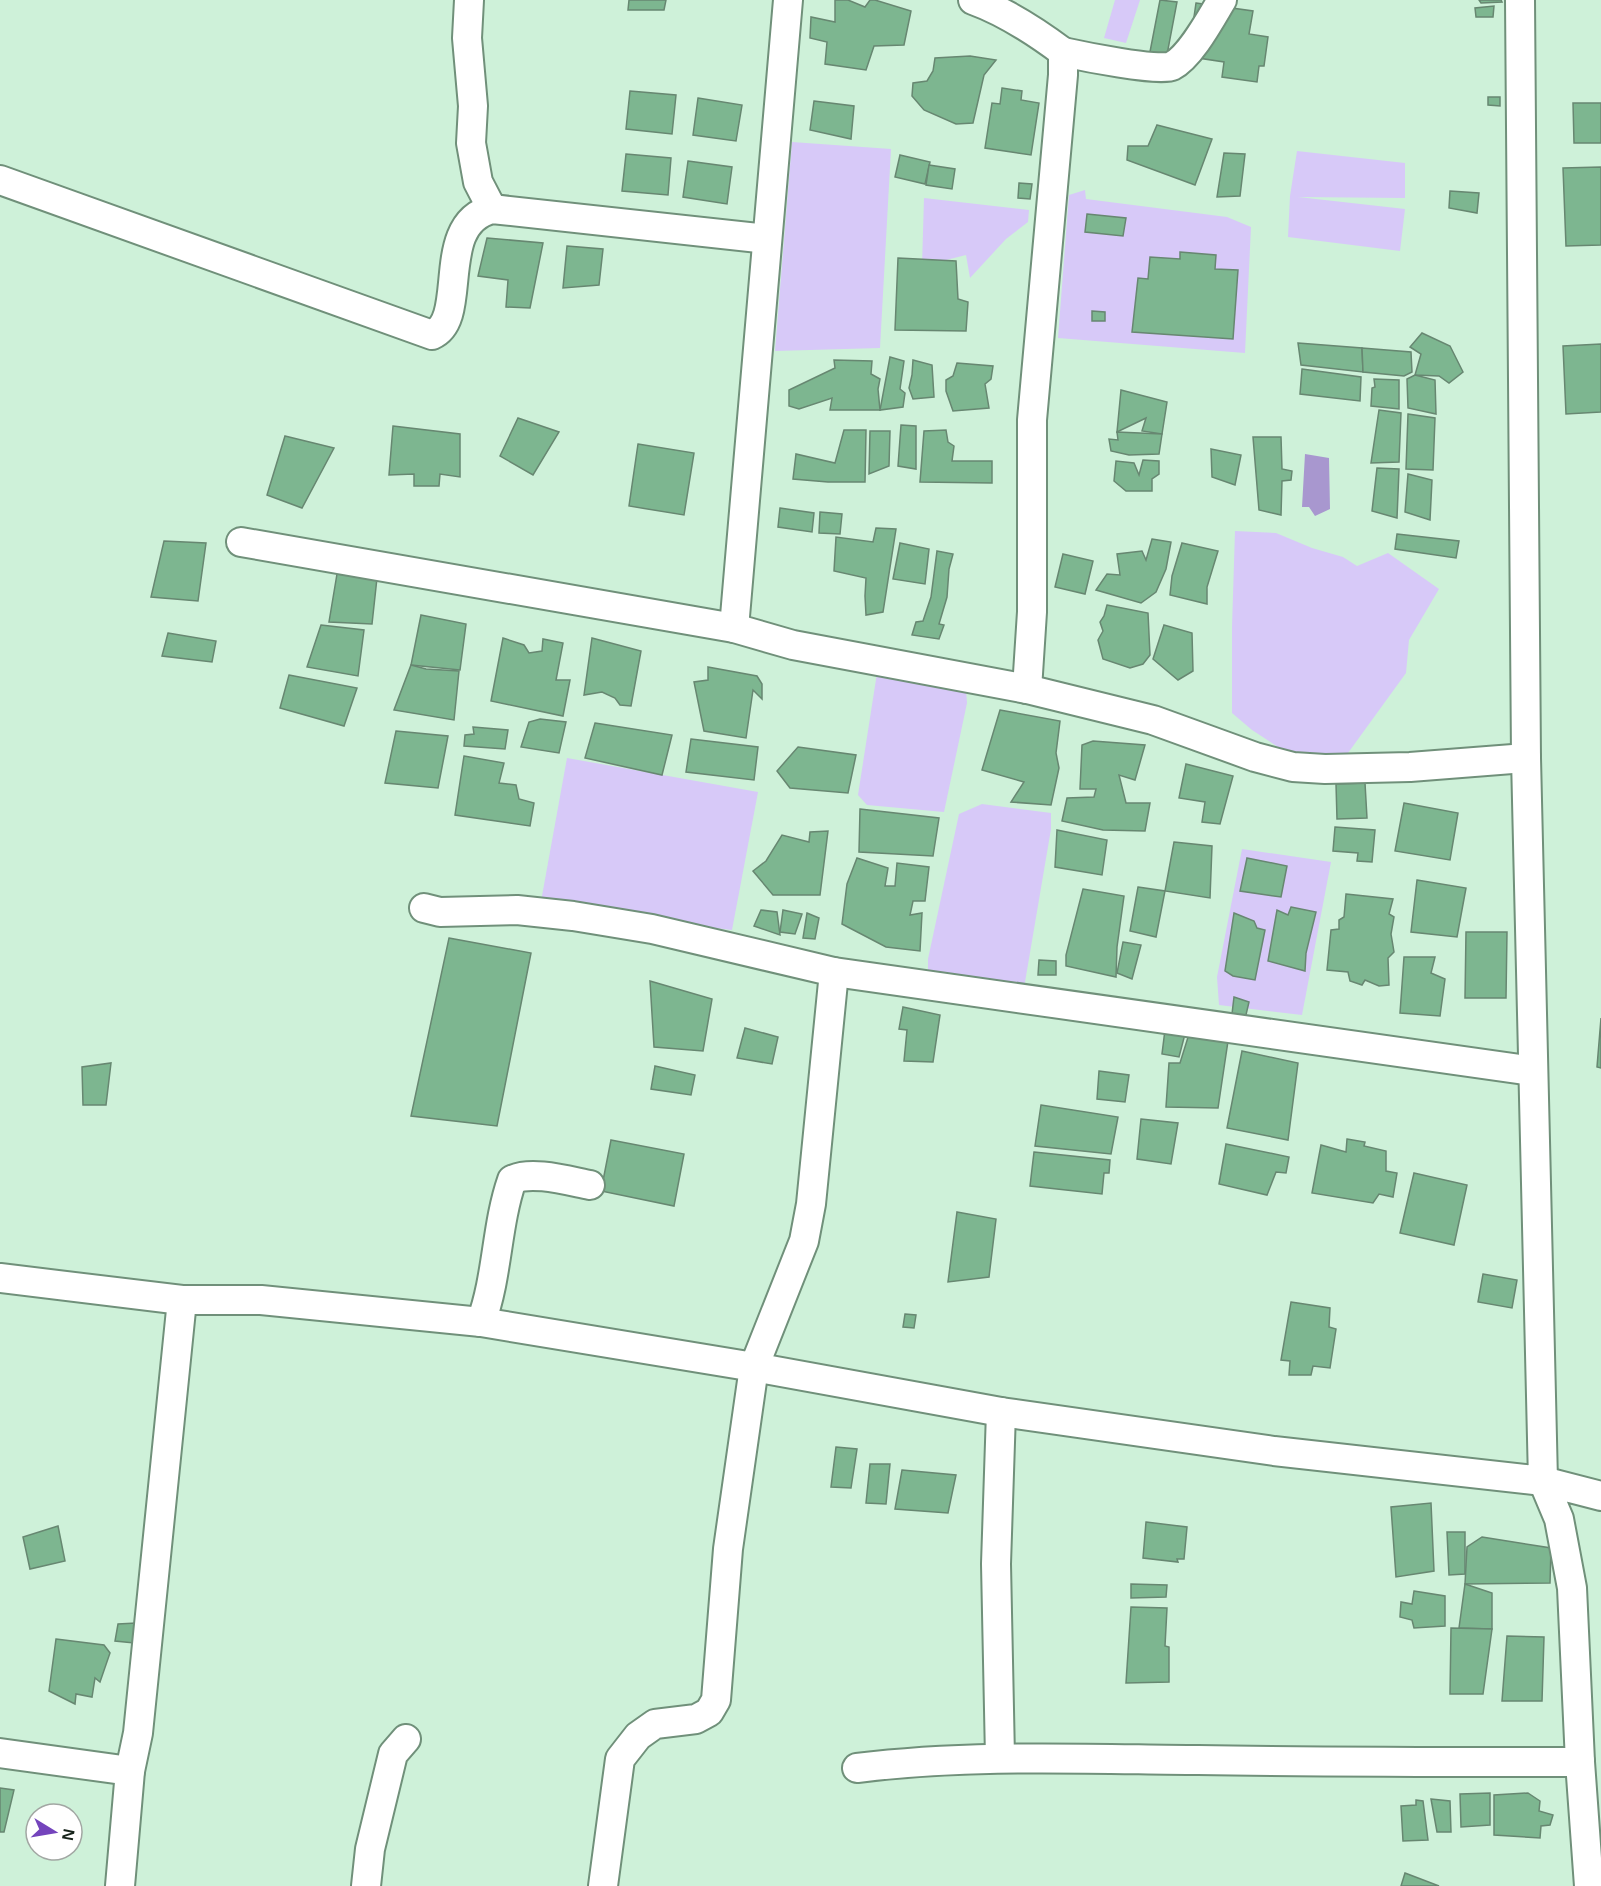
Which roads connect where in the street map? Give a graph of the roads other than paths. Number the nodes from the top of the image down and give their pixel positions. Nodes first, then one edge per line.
1 (469, 0) edge
2 (788, 0) edge
3 (973, 0) edge
4 (1221, 0) edge
5 (1520, 0) edge
6 (1063, 52) junction
7 (0, 180) edge
8 (492, 209) junction
9 (767, 239) junction
10 (241, 542) dead end
11 (734, 628) junction
12 (1027, 689) junction
13 (1526, 758) junction
14 (424, 908) dead end
15 (834, 972) junction
16 (1533, 1071) junction
17 (590, 1185) dead end
18 (0, 1278) edge
19 (182, 1300) junction
20 (482, 1322) junction
21 (754, 1367) junction
22 (1001, 1412) junction
23 (1543, 1480) junction
24 (1601, 1496) edge
25 (406, 1739) dead end
26 (0, 1753) edge
27 (1000, 1758) junction
28 (1580, 1762) junction
29 (857, 1768) dead end
30 (130, 1771) junction
31 (120, 1886) edge
32 (366, 1886) edge
33 (603, 1886) edge
34 (1589, 1886) edge

1 - 8 street
2 - 9 street
3 - 6 street
4 - 6 street
5 - 13 street
6 - 12 street
7 - 8 street
8 - 9 street
9 - 11 street
10 - 11 street
11 - 12 street
12 - 13 street
13 - 16 street
14 - 15 street
15 - 16 street
15 - 21 street
16 - 23 street
17 - 20 street
18 - 19 street
19 - 20 street
19 - 30 street
20 - 21 street
21 - 22 street
21 - 33 street
22 - 23 street
22 - 27 street
23 - 24 street
23 - 28 street
25 - 32 street
26 - 30 street
27 - 28 street
27 - 29 street
28 - 34 street
30 - 31 street

